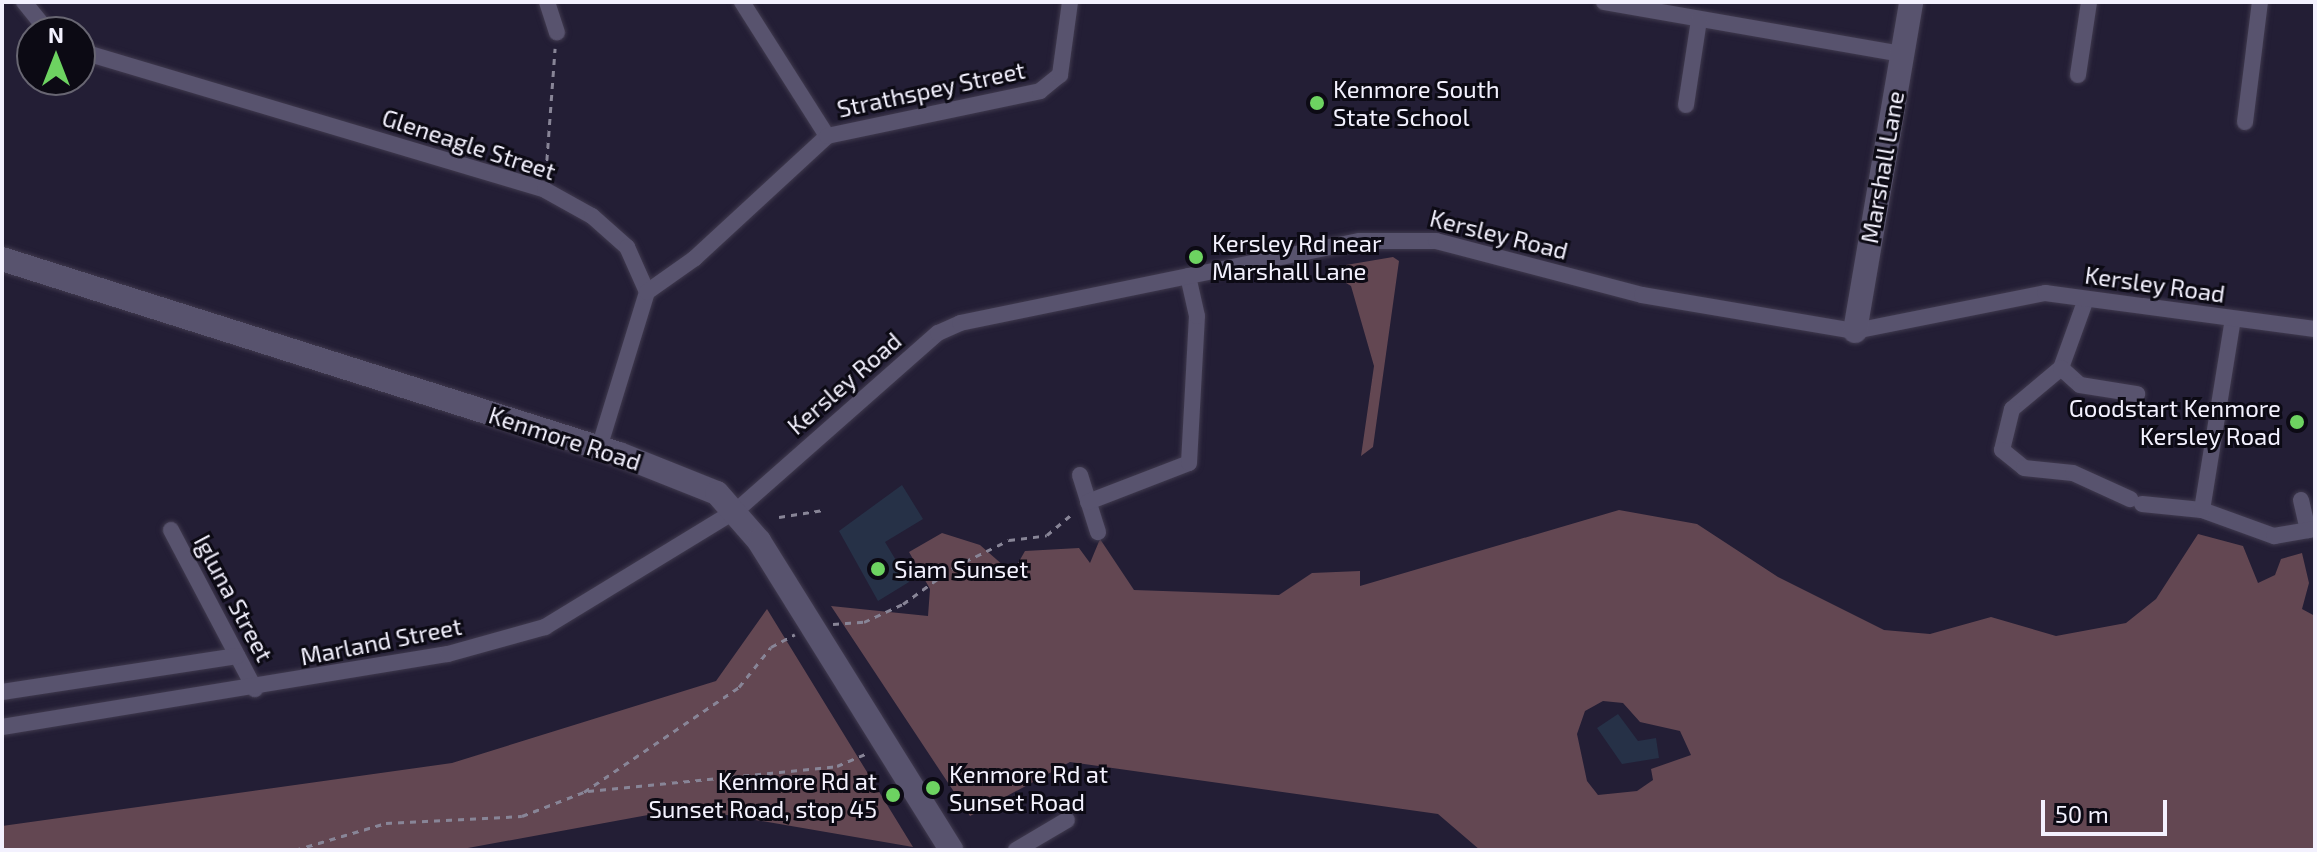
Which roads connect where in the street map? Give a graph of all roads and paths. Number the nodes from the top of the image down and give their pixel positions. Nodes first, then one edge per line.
1 (547, 2) edge
2 (742, 2) edge
3 (1070, 2) edge
4 (1604, 2) edge
5 (1911, 2) edge
6 (2089, 2) edge
7 (2260, 2) edge
8 (1699, 20) junction
9 (557, 32) joint
10 (1901, 54) junction
11 (96, 56) edge
12 (2078, 75) dead end
13 (1686, 105) dead end
14 (2245, 122) dead end
15 (827, 136) junction
16 (545, 190) junction
17 (2, 259) edge
18 (1188, 276) junction
19 (647, 292) junction
20 (2086, 299) junction
21 (2233, 319) junction
22 (2315, 329) edge
23 (1855, 331) junction
24 (2061, 368) junction
25 (2137, 394) dead end
26 (599, 448) junction
27 (1080, 475) dead end
28 (2301, 500) dead end
29 (1088, 502) junction
30 (737, 510) junction
31 (823, 510) dead end
32 (2202, 510) junction
33 (779, 517) dead end
34 (171, 530) dead end
35 (2312, 530) edge
36 (1098, 532) dead end
37 (813, 625) junction
38 (237, 656) junction
39 (255, 689) junction
40 (2, 692) edge
41 (2, 727) edge
42 (887, 741) junction
43 (584, 792) junction
44 (1067, 820) dead end
45 (1037, 846) edge
46 (295, 850) edge
47 (951, 850) edge
48 (1016, 850) edge

1 - 9 street
2 - 15 street
3 - 15 street, Strathspey Street
4 - 8 street
5 - 10 street, Marshall Lane
6 - 12 street
7 - 14 street
8 - 10 street
8 - 13 street
9 - 16 path
10 - 23 street, Marshall Lane
11 - 16 street, Gleneagle Street
15 - 19 street, Strathspey Street
16 - 19 street, Gleneagle Street
17 - 26 street, Kenmore Road
18 - 23 street, Kersley Road
18 - 29 street
18 - 30 street, Kersley Road
19 - 26 street
20 - 21 street, Kersley Road
20 - 23 street, Kersley Road
20 - 24 street
21 - 22 street, Kersley Road
21 - 32 street
24 - 25 street
24 - 32 street
26 - 30 street, Kenmore Road
27 - 29 street
28 - 35 street
29 - 36 street
29 - 37 path
30 - 37 street, Kenmore Road
30 - 39 street, Marland Street
31 - 33 path
32 - 35 street
34 - 38 street, Igluna Street
37 - 42 street, Kenmore Road
37 - 43 path
38 - 39 street, Igluna Street
38 - 40 street
39 - 41 street, Marland Street
42 - 43 path
42 - 47 street, Kenmore Road
43 - 46 path
44 - 45 street
45 - 48 street

